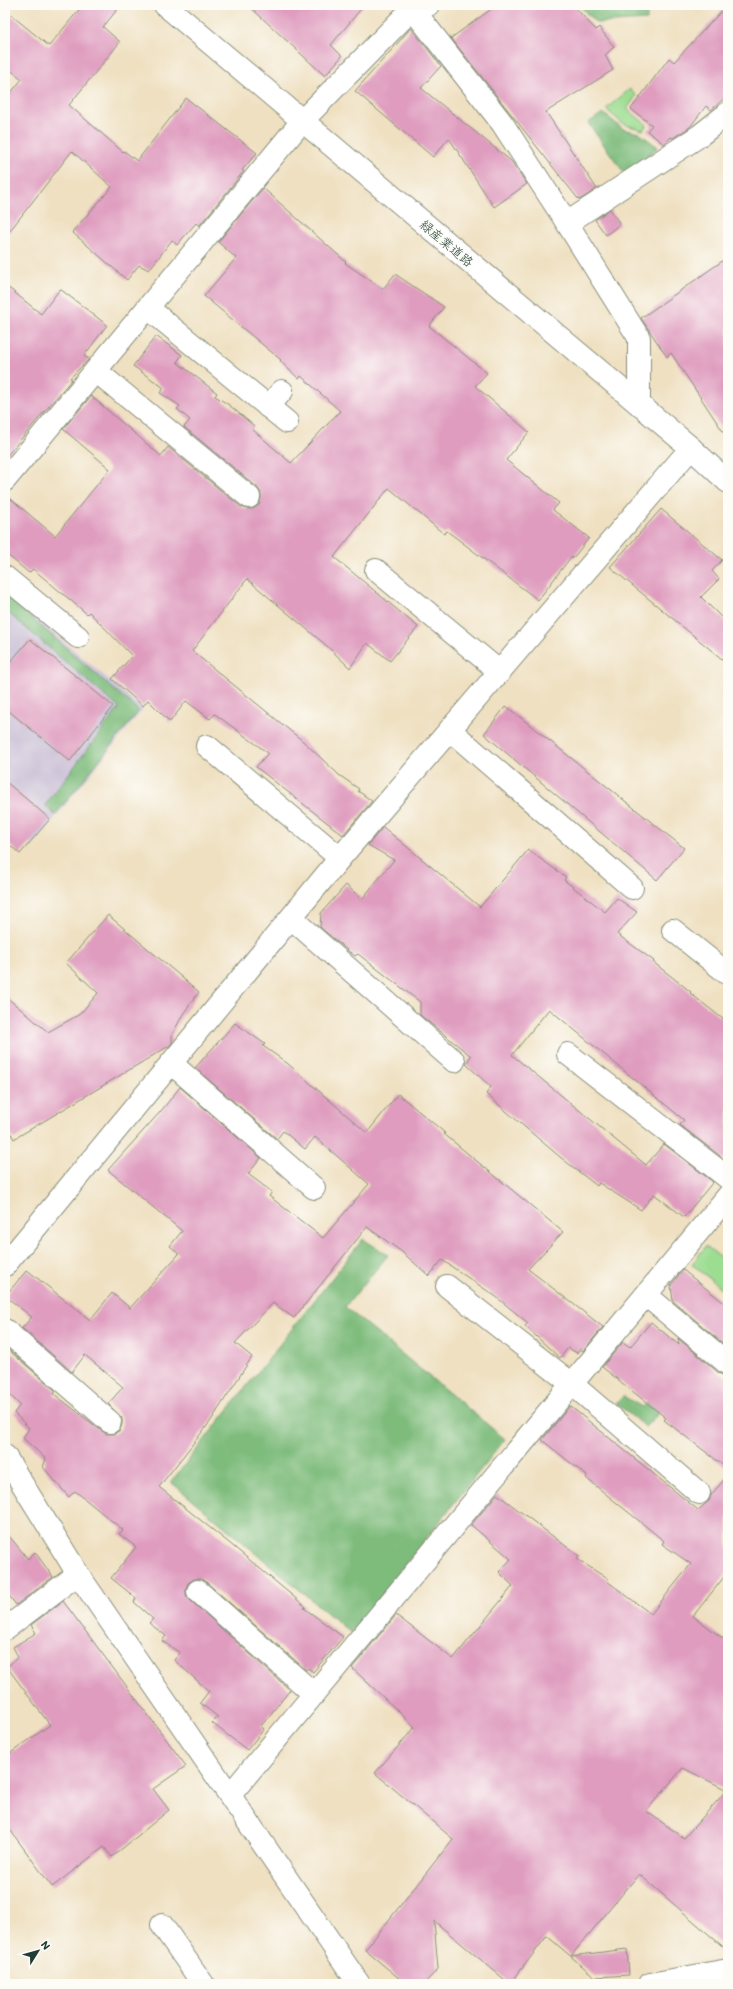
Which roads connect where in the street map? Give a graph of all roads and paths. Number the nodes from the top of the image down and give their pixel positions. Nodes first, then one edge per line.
1 (165, 5) edge
2 (422, 8) edge
3 (728, 113) edge
4 (303, 120) junction
5 (567, 223) junction
6 (148, 308) junction
7 (96, 371) junction
8 (282, 391) dead end
9 (639, 404) junction
10 (268, 407) junction
11 (287, 422) dead end
12 (691, 448) junction
13 (6, 476) edge
14 (728, 482) edge
15 (249, 497) dead end
16 (376, 570) dead end
17 (5, 577) edge
18 (78, 637) dead end
19 (500, 672) junction
20 (450, 730) junction
21 (207, 746) dead end
22 (340, 858) junction
23 (632, 888) dead end
24 (291, 918) junction
25 (673, 930) dead end
26 (728, 974) edge
27 (568, 1054) dead end
28 (454, 1061) dead end
29 (171, 1063) junction
30 (728, 1178) edge
31 (314, 1188) dead end
32 (728, 1196) edge
33 (5, 1265) edge
34 (447, 1286) dead end
35 (646, 1295) junction
36 (5, 1330) edge
37 (728, 1364) edge
38 (572, 1384) junction
39 (110, 1422) dead end
40 (5, 1456) edge
41 (699, 1493) dead end
42 (78, 1574) junction
43 (198, 1591) dead end
44 (5, 1629) edge
45 (314, 1694) junction
46 (230, 1795) junction
47 (162, 1925) dead end
48 (728, 1970) edge
49 (203, 1984) edge
50 (357, 1984) edge
51 (650, 1984) edge

1 - 4 street, 緑産業道路
2 - 4 street
2 - 5 street
3 - 5 street
4 - 6 street
4 - 9 street, 緑産業道路
5 - 9 street
6 - 7 street
6 - 10 street
7 - 13 street
7 - 15 street
8 - 10 street
9 - 12 street, 緑産業道路
10 - 11 street
12 - 14 street, 緑産業道路
12 - 19 street
16 - 19 street
17 - 18 street
19 - 20 street
20 - 22 street
20 - 23 street
21 - 22 street
22 - 24 street
24 - 28 street
24 - 29 street
25 - 26 street
27 - 30 street
29 - 31 street
29 - 33 street
32 - 35 street
34 - 38 street
35 - 37 street
35 - 38 street
36 - 39 street
38 - 41 street
38 - 45 street
40 - 42 street
42 - 44 street
42 - 46 street
43 - 45 street
45 - 46 street
46 - 50 street
47 - 49 street
48 - 51 street

